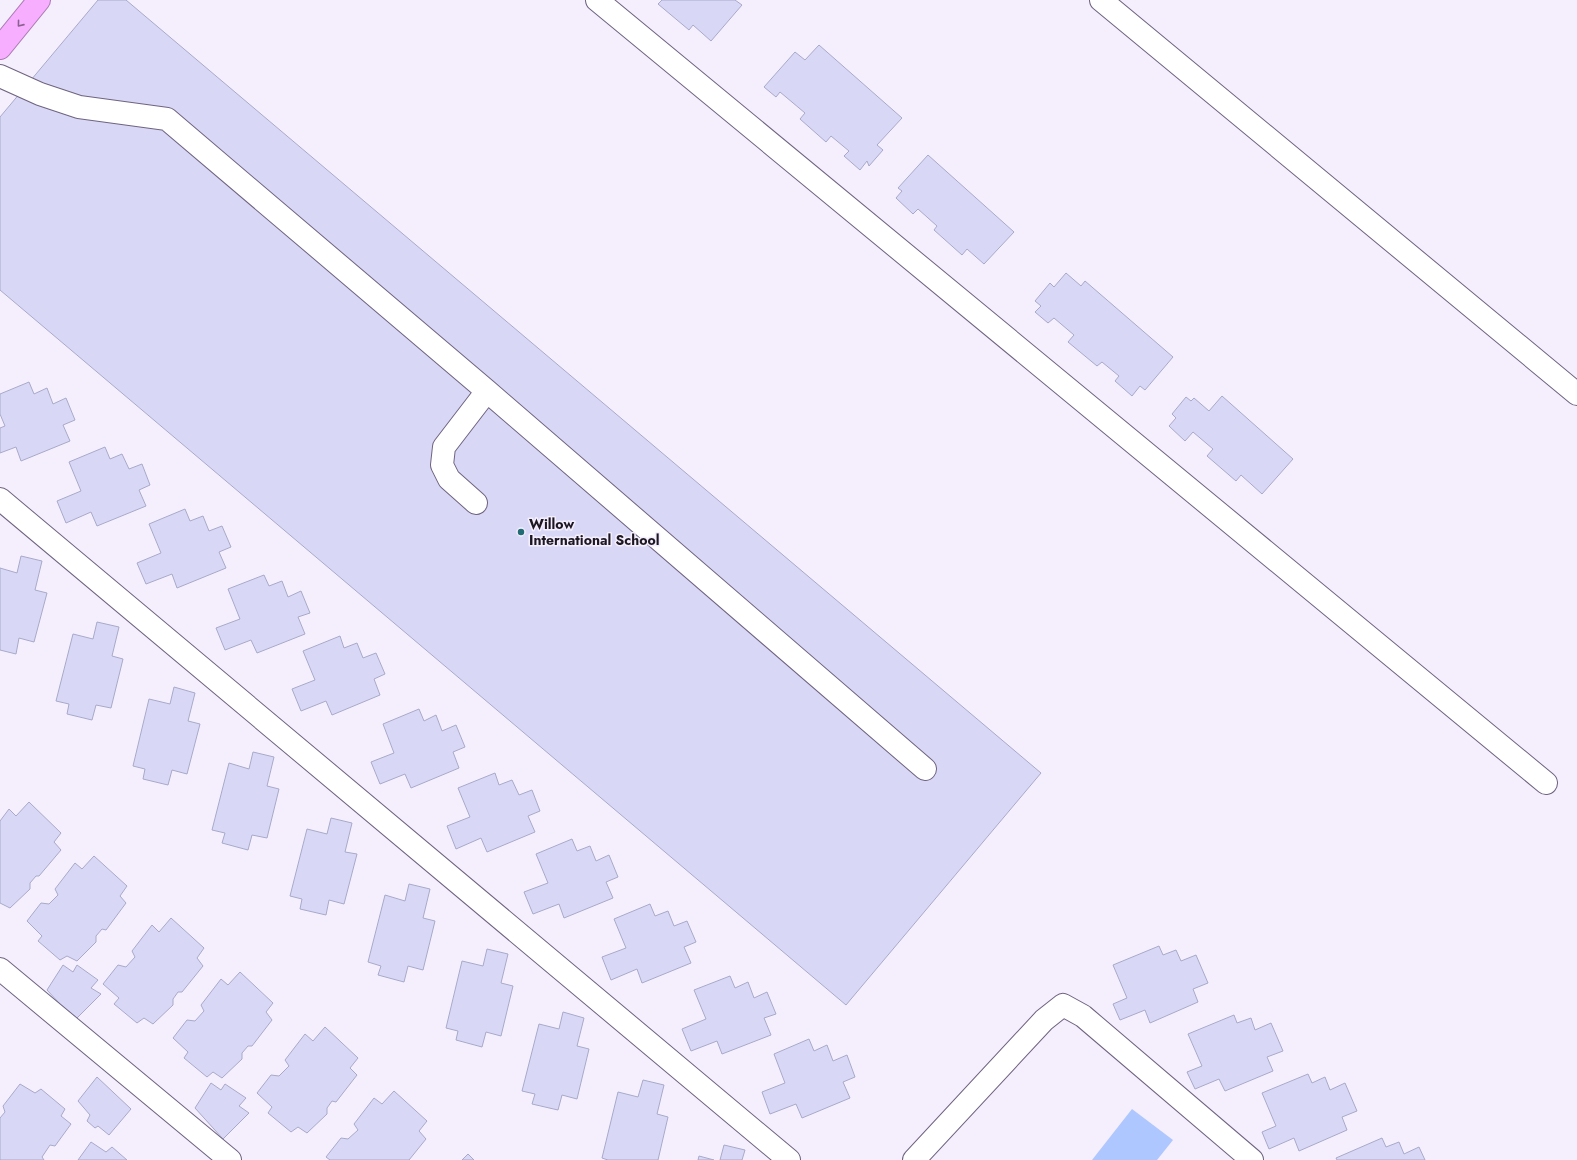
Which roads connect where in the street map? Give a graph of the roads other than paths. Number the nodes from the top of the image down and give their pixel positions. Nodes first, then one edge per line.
1 (39, 0) edge
2 (598, 0) edge
3 (1101, 0) edge
4 (0, 48) edge
5 (0, 76) edge
6 (487, 391) junction
7 (1577, 394) edge
8 (0, 499) edge
9 (476, 503) dead end
10 (925, 769) dead end
11 (1546, 783) dead end
12 (0, 969) edge
13 (230, 1160) edge
14 (789, 1160) edge
15 (914, 1160) edge
16 (1252, 1160) edge

1 -> 4 highway
2 - 11 street
3 - 7 street
5 - 6 street
6 - 9 street
6 - 10 street
8 - 14 street
12 - 13 street
15 - 16 street

